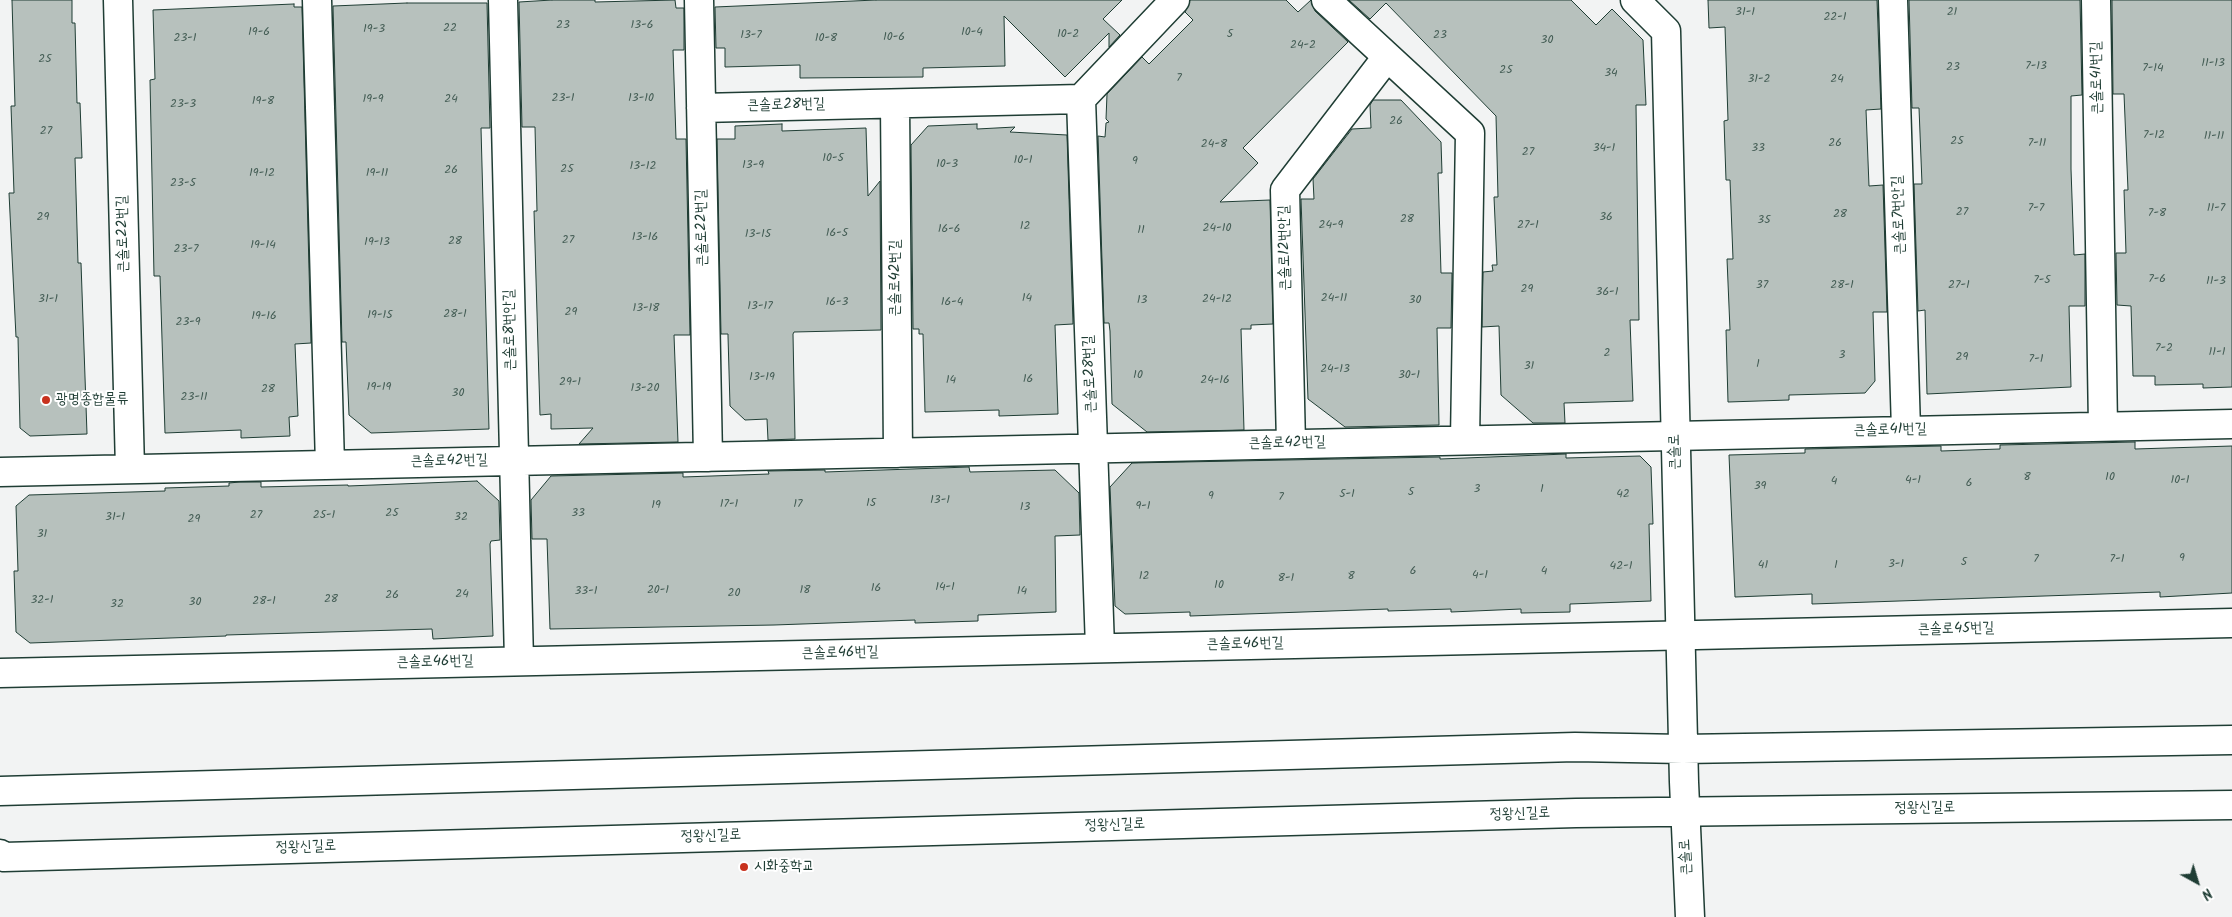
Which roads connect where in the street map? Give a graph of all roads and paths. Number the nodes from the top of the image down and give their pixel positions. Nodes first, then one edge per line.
1 (118, 0) edge
2 (317, 0) edge
3 (503, 0) edge
4 (699, 0) edge
5 (1175, 0) edge
6 (1326, 0) edge
7 (1635, 0) edge
8 (1893, 0) edge
9 (2096, 0) edge
10 (1387, 57) junction
11 (1081, 99) junction
12 (895, 104) junction
13 (701, 108) junction
14 (2232, 424) edge
15 (2104, 426) junction
16 (1906, 430) junction
17 (1676, 435) junction
18 (1465, 440) junction
19 (1291, 444) junction
20 (1093, 448) junction
21 (898, 452) junction
22 (708, 457) junction
23 (514, 461) junction
24 (330, 464) junction
25 (130, 469) junction
26 (0, 472) edge
27 (2232, 623) edge
28 (1680, 636) junction
29 (1100, 648) junction
30 (519, 661) junction
31 (0, 673) edge
32 (2232, 740) edge
33 (1683, 749) junction
34 (0, 791) edge
35 (2232, 805) edge
36 (1685, 812) junction
37 (0, 854) edge
38 (1690, 917) edge

1 - 25 street, 큰솔로22번길
2 - 24 street
3 - 23 street, 큰솔로8번안길
4 - 13 street, 큰솔로22번길
5 - 11 street
6 - 10 street
7 - 17 street, 큰솔로
8 - 16 street, 큰솔로7번안길
9 - 15 street, 큰솔로41번길
10 - 18 street
10 - 19 street, 큰솔로12번안길
11 - 12 street, 큰솔로28번길
11 - 20 street, 큰솔로28번길
12 - 13 street, 큰솔로28번길
12 - 21 street, 큰솔로42번길
13 - 22 street, 큰솔로22번길
14 - 15 street, 큰솔로41번길
15 - 16 street, 큰솔로41번길
16 - 17 street, 큰솔로41번길
17 - 18 street, 큰솔로42번길
17 - 28 street, 큰솔로
18 - 19 street, 큰솔로42번길
19 - 20 street, 큰솔로42번길
20 - 21 street, 큰솔로42번길
20 - 29 street, 큰솔로28번길
21 - 22 street, 큰솔로42번길
22 - 23 street, 큰솔로42번길
23 - 24 street, 큰솔로42번길
23 - 30 street, 큰솔로8번안길
24 - 25 street, 큰솔로42번길
25 - 26 street, 큰솔로42번길
27 - 28 street, 큰솔로45번길
28 - 29 street, 큰솔로46번길
28 - 33 street, 큰솔로
29 - 30 street, 큰솔로46번길
30 - 31 street, 큰솔로46번길
32 - 33 street
33 - 34 street
33 - 36 street, 큰솔로
35 - 36 street, 정왕신길로
36 - 37 street, 정왕신길로
36 - 38 street, 큰솔로

